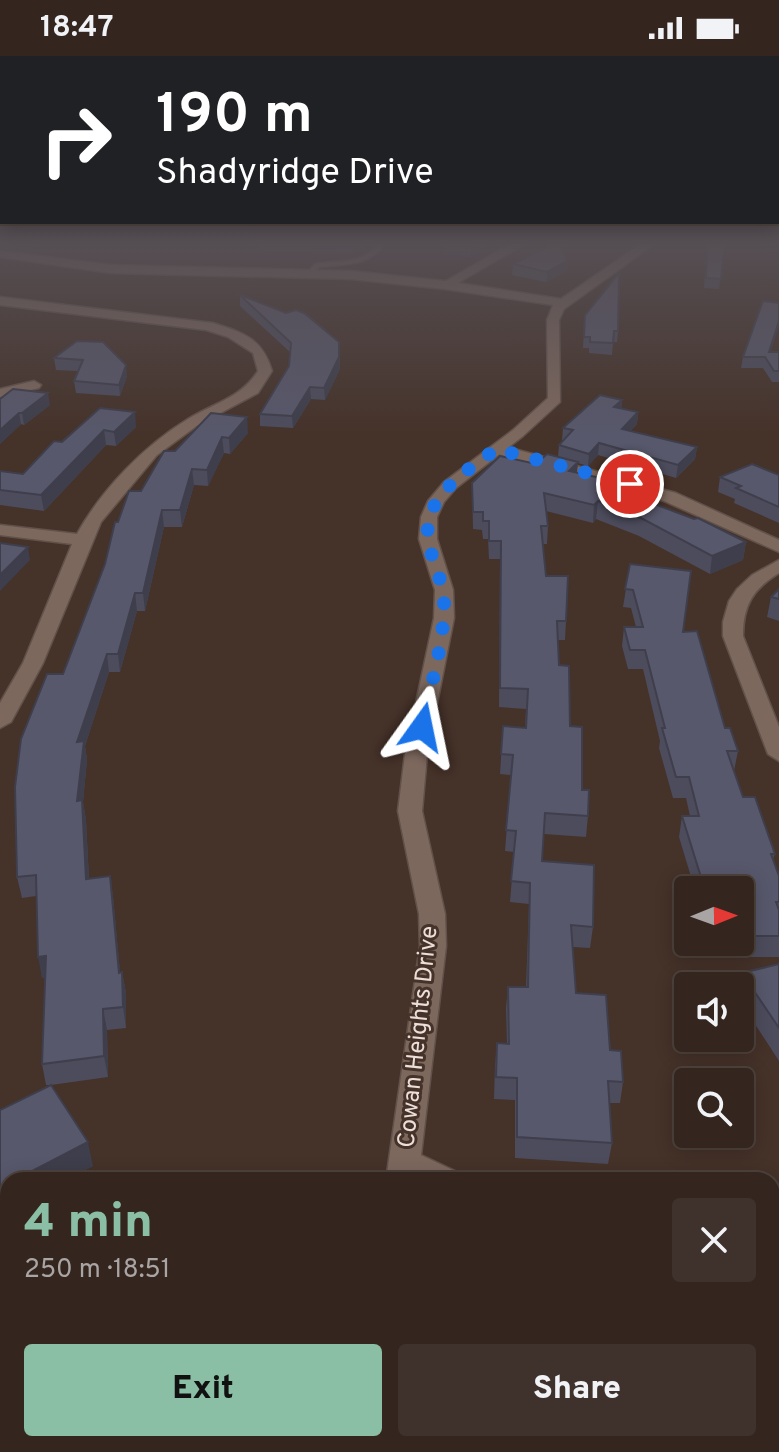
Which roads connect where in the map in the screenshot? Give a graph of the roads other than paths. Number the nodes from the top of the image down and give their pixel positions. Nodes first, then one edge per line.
1 (36, 307) edge
2 (559, 307) edge
3 (34, 385) dead end
4 (0, 393) edge
5 (496, 449) junction
6 (0, 530) edge
7 (82, 540) junction
8 (779, 547) edge
9 (779, 565) edge
10 (0, 720) edge
11 (779, 754) edge
12 (404, 1171) edge

1 - 7 street
2 - 5 street, Cowan Heights Drive
3 - 4 street
5 - 8 street
5 - 12 street, Cowan Heights Drive
6 - 7 street
7 - 10 street
9 - 11 street

